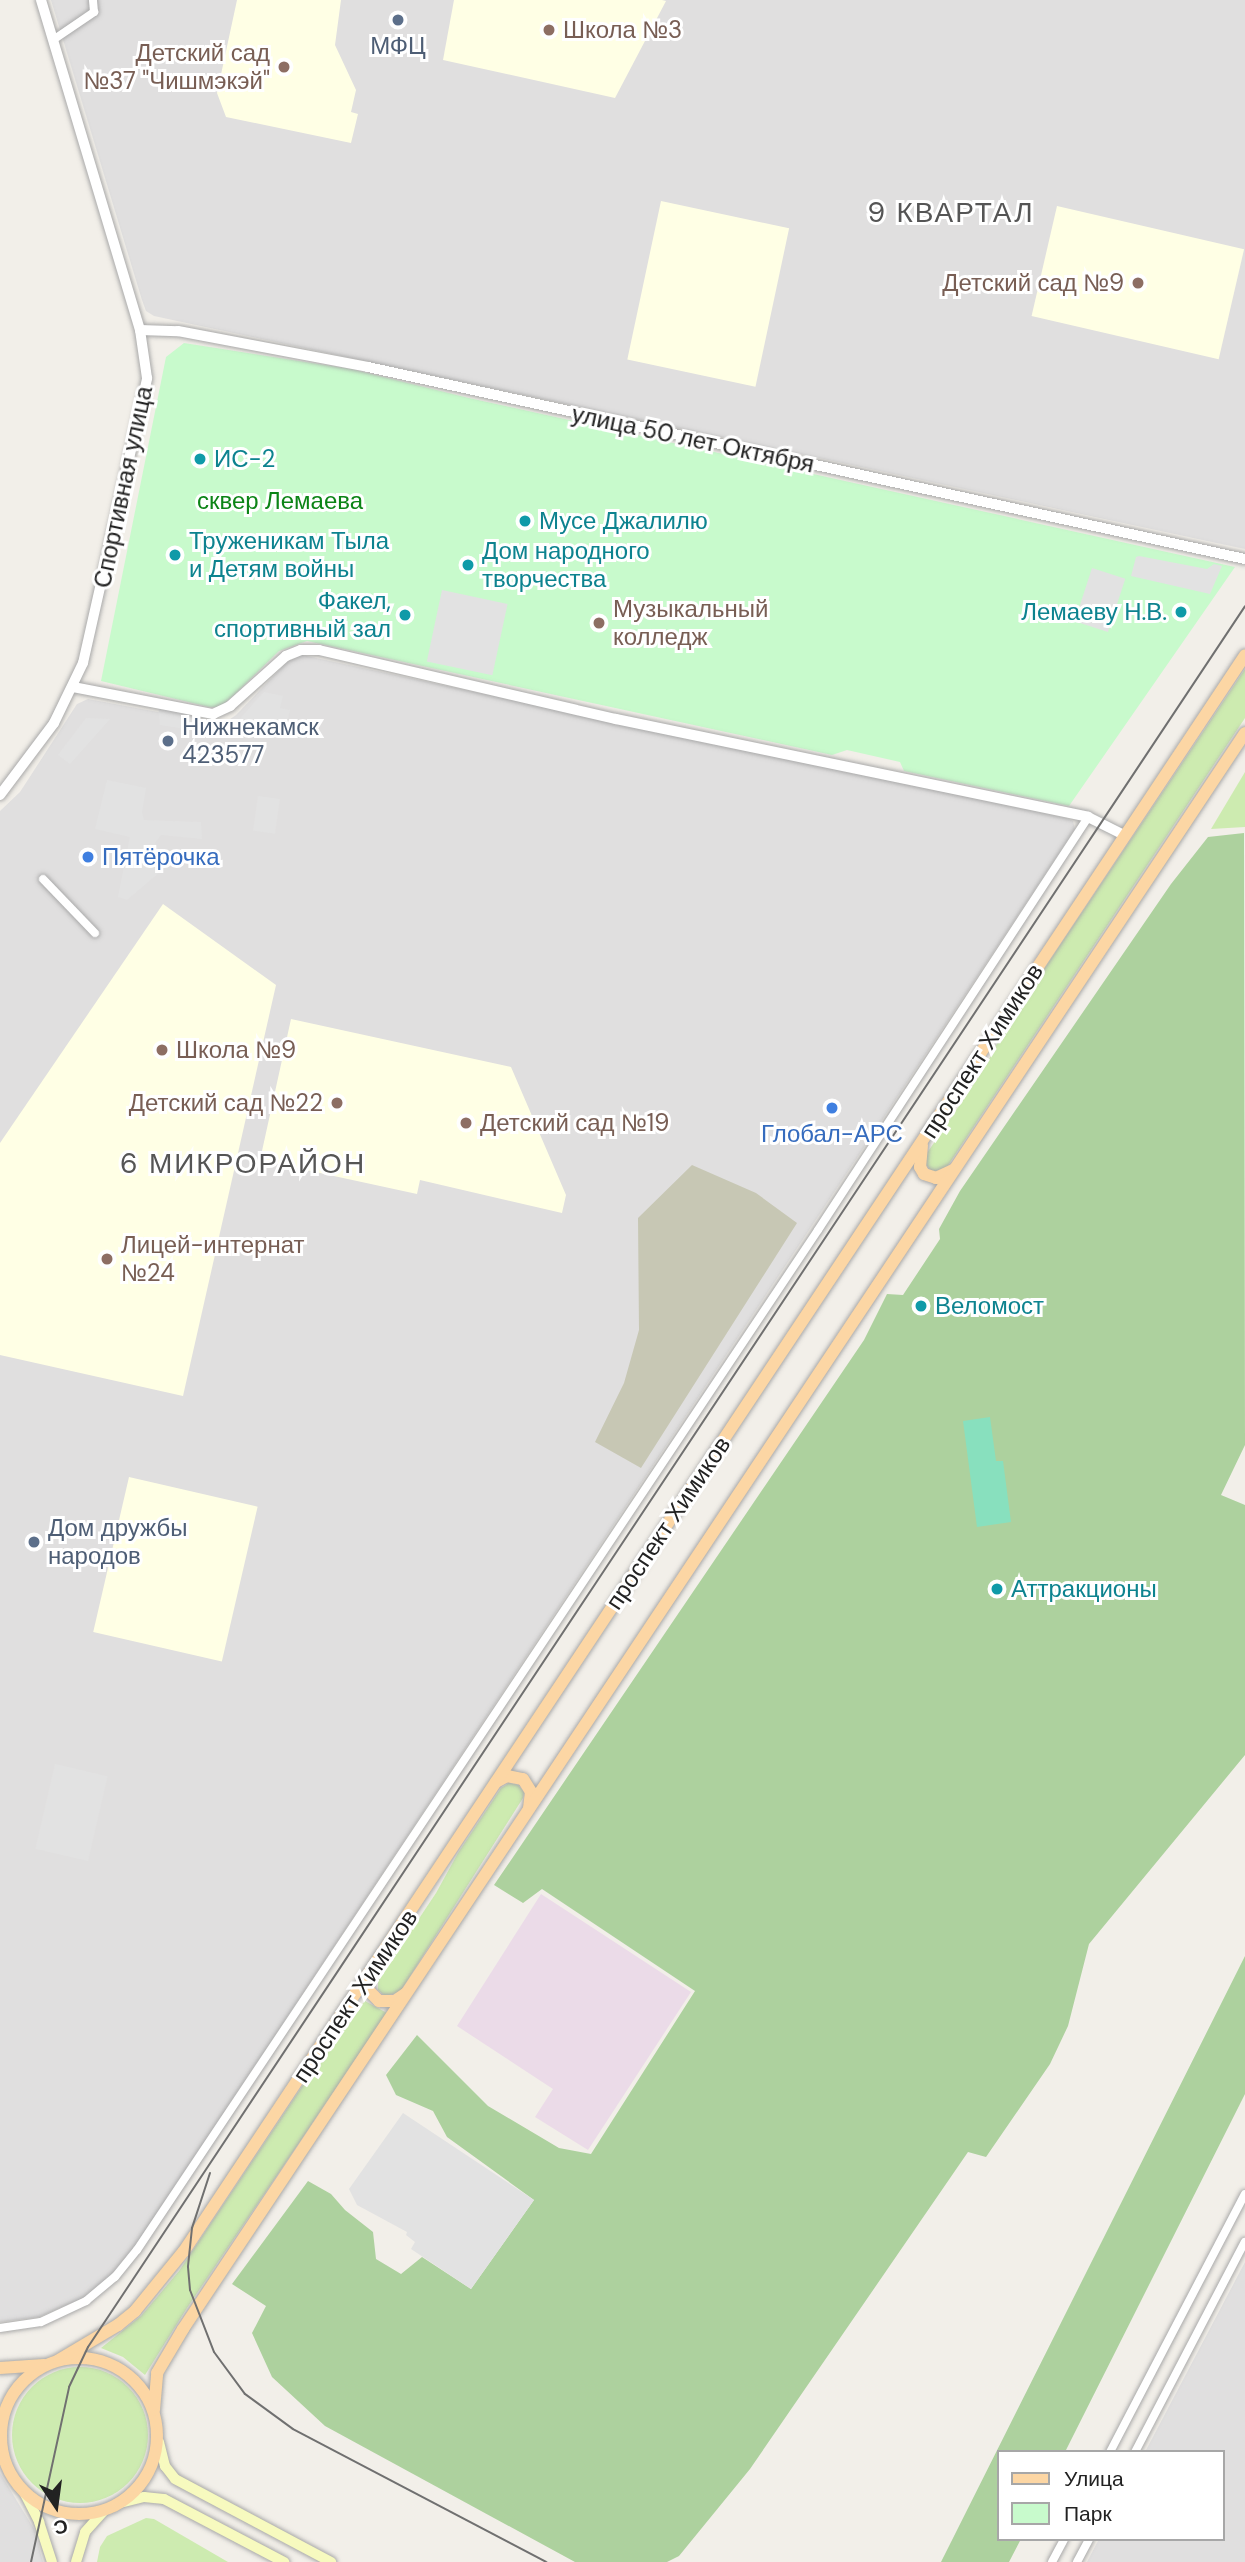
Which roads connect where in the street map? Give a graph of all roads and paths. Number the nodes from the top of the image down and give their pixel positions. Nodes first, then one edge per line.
1 (41, 0) edge
2 (93, 0) edge
3 (53, 40) junction
4 (140, 330) junction
5 (1245, 559) edge
6 (1245, 654) edge
7 (73, 687) junction
8 (1245, 733) edge
9 (0, 796) edge
10 (1088, 817) junction
11 (1124, 835) junction
12 (43, 879) dead end
13 (95, 933) dead end
14 (924, 1138) junction
15 (960, 1165) junction
16 (494, 1783) junction
17 (528, 1812) junction
18 (370, 1972) junction
19 (411, 1989) junction
20 (1245, 2194) edge
21 (1245, 2242) edge
22 (0, 2328) edge
23 (59, 2360) junction
24 (45, 2365) junction
25 (0, 2368) edge
26 (154, 2410) junction
27 (159, 2442) junction
28 (1111, 2450) edge
29 (1136, 2450) edge
30 (0, 2456) edge
31 (8, 2467) junction
32 (24, 2492) junction
33 (110, 2507) junction
34 (1063, 2541) edge
35 (1088, 2541) edge
36 (52, 2562) edge
37 (76, 2562) edge
38 (284, 2562) edge
39 (331, 2562) edge
40 (1052, 2562) edge
41 (1077, 2562) edge

1 - 3 street, Спортивная улица
2 - 3 street
3 - 4 street, Спортивная улица
4 - 5 street, улица 50 лет Октября
4 - 7 street, Спортивная улица
6 - 11 main road, проспект Химиков
7 - 9 street, Спортивная улица
7 - 10 street
8 - 15 main road, проспект Химиков
10 - 11 street
10 - 22 street
11 - 14 main road, проспект Химиков
12 - 13 street
14 - 15 main road
14 - 16 main road, проспект Химиков
15 - 17 main road, проспект Химиков
16 - 17 main road
16 - 18 main road, проспект Химиков
17 - 19 main road, проспект Химиков
18 - 19 main road
18 - 23 main road, проспект Химиков
19 - 26 main road, проспект Химиков
20 - 28 street
21 - 29 street
23 - 24 main road
23 - 26 main road
24 - 25 main road
24 - 31 main road
26 - 27 main road
27 - 33 main road
27 - 39 main road
30 - 31 main road
31 - 32 main road
32 - 33 main road
32 - 36 main road
33 - 37 main road
33 - 38 main road
34 - 40 street
35 - 41 street

